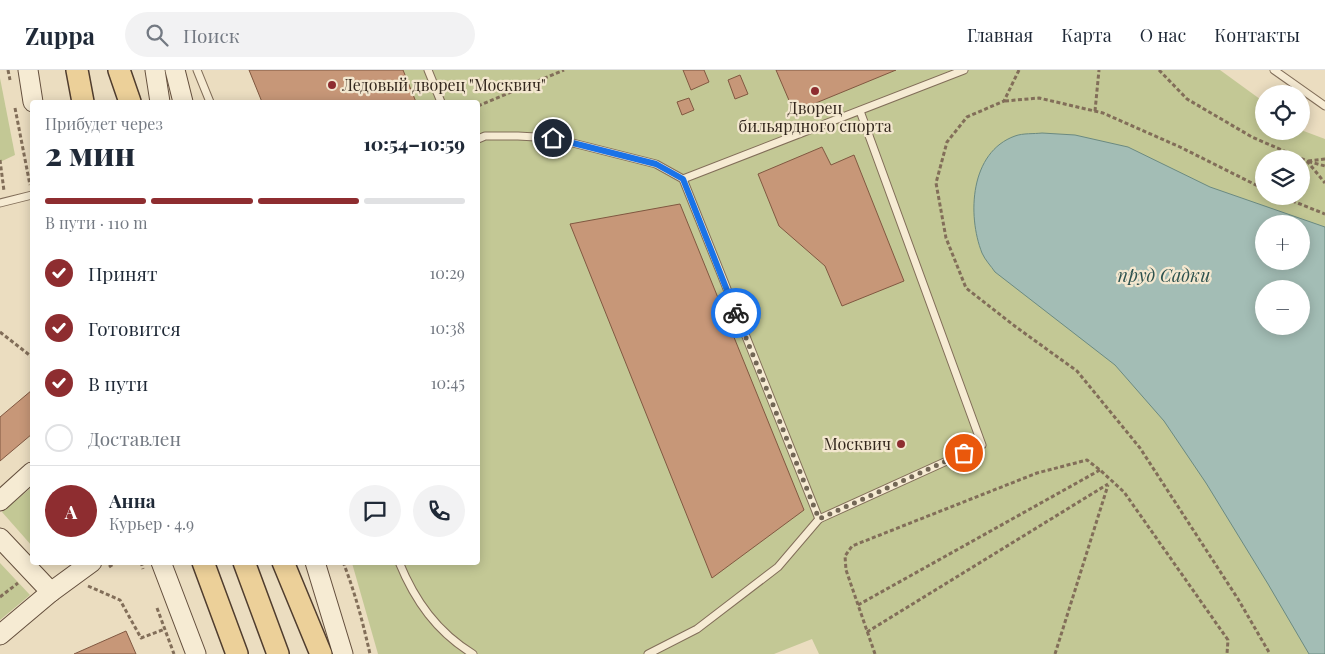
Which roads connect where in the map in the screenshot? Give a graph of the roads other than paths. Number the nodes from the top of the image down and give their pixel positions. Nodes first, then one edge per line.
1 (28, 70) edge
2 (77, 70) edge
3 (114, 70) edge
4 (119, 70) edge
5 (155, 70) edge
6 (174, 70) edge
7 (196, 70) edge
8 (428, 70) edge
9 (964, 70) edge
10 (1274, 70) edge
11 (33, 100) edge
12 (83, 100) edge
13 (120, 100) edge
14 (129, 100) edge
15 (160, 100) edge
16 (182, 100) edge
17 (209, 100) edge
18 (440, 100) edge
19 (1325, 106) edge
20 (860, 111) junction
21 (480, 137) edge
22 (683, 179) junction
23 (30, 195) edge
24 (3, 202) edge
25 (30, 474) edge
26 (0, 501) edge
27 (819, 519) junction
28 (0, 538) edge
29 (88, 565) edge
30 (163, 565) edge
31 (204, 565) edge
32 (245, 565) edge
33 (284, 565) edge
34 (316, 565) edge
35 (400, 565) edge
36 (52, 592) junction
37 (0, 635) edge
38 (196, 654) edge
39 (237, 654) edge
40 (278, 654) edge
41 (321, 654) edge
42 (343, 654) edge
43 (473, 654) edge
44 (648, 654) edge

1 - 11 main road
2 - 12 main road
3 - 13 main road
4 - 14 main road
5 - 15 main road
6 - 16 main road
7 - 17 lane
8 - 18 lane
9 - 20 lane
10 - 19 lane
20 - 22 lane
20 - 27 lane
21 - 22 lane
22 - 27 lane
23 - 24 lane
25 - 26 main road
27 - 44 lane
28 - 36 main road
29 - 36 main road
30 - 38 main road
31 - 39 main road
32 - 40 main road
33 - 41 main road
34 - 42 main road
35 - 43 lane
36 - 37 main road

